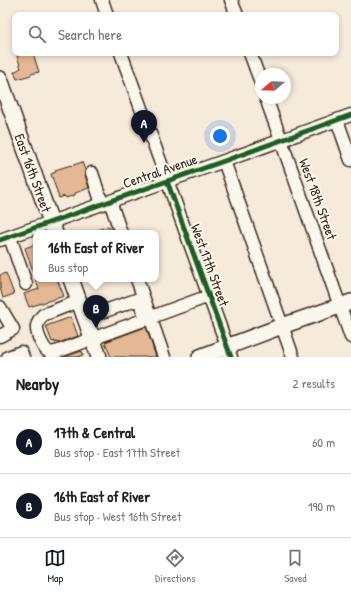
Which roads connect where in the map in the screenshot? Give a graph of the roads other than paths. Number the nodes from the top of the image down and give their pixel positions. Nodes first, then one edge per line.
1 (102, 0) edge
2 (231, 0) edge
3 (106, 12) edge
4 (235, 12) edge
5 (122, 56) edge
6 (251, 56) edge
7 (256, 68) edge
8 (0, 79) edge
9 (268, 104) edge
10 (351, 115) edge
11 (337, 120) junction
12 (281, 140) junction
13 (351, 160) edge
14 (224, 161) junction
15 (92, 173) dead end
16 (167, 181) junction
17 (106, 203) junction
18 (53, 228) edge
19 (120, 230) edge
20 (33, 232) edge
21 (5, 238) edge
22 (72, 282) edge
23 (138, 282) edge
24 (26, 284) dead end
25 (209, 296) junction
26 (79, 301) junction
27 (346, 304) edge
28 (0, 307) edge
29 (85, 318) junction
30 (148, 319) junction
31 (282, 326) junction
32 (0, 336) edge
33 (351, 337) edge
34 (92, 339) junction
35 (229, 352) edge
36 (8, 357) edge
37 (23, 357) edge
38 (98, 357) edge
39 (164, 357) edge
40 (200, 357) edge
41 (293, 357) edge

1 - 3 street
2 - 4 street
5 - 16 street, West 17th Street
6 - 7 street
8 - 18 main road, East 16th Street
9 - 12 street, West 18th Street
10 - 11 street, Central Avenue
11 - 12 street, Central Avenue
11 - 13 street
12 - 14 street, Central Avenue
12 - 27 street, West 18th Street
14 - 16 street, Central Avenue
14 - 31 street
15 - 17 street
16 - 17 street, Central Avenue
16 - 25 street, West 17th Street
17 - 18 street, Central Avenue
17 - 19 street
20 - 21 street, Central Avenue
21 - 24 street
22 - 26 main road
23 - 30 street
25 - 30 street
25 - 35 street, West 17th Street
26 - 29 main road
26 - 34 street
27 - 31 main road
27 - 33 street, West 18th Street
28 - 32 street
29 - 30 street
29 - 34 main road
30 - 34 street
30 - 39 street
31 - 35 main road
31 - 41 street
34 - 38 main road
35 - 40 main road
36 - 37 street

